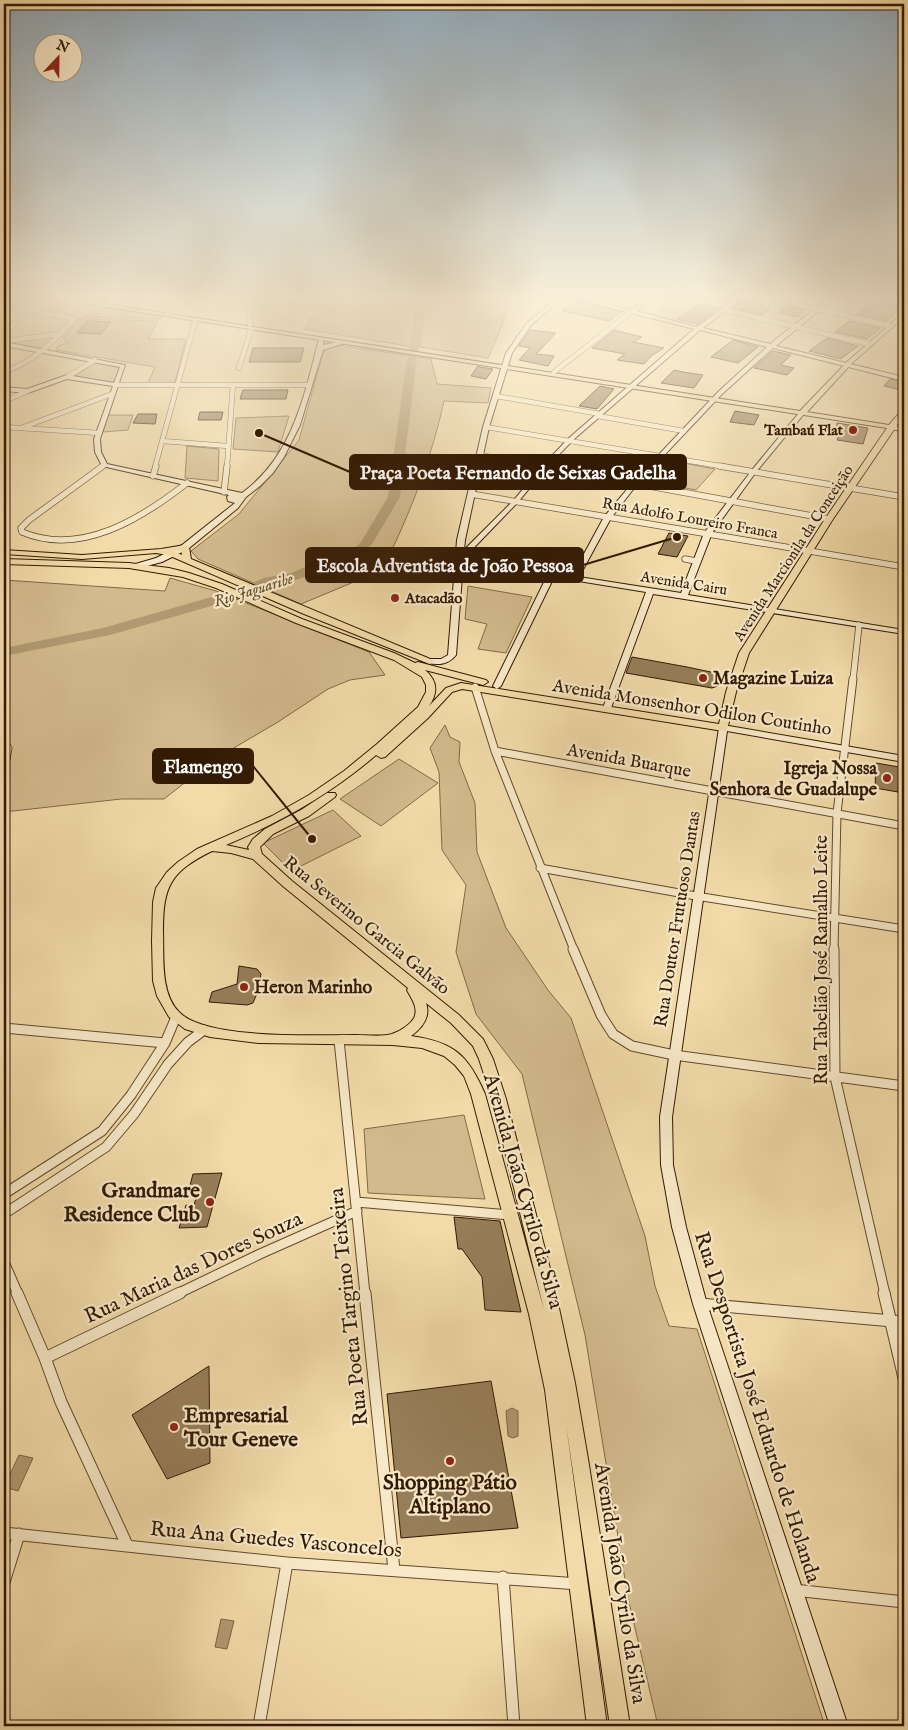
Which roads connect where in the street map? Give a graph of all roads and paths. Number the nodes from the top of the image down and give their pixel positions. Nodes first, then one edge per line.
1 (60, 380) edge
2 (84, 380) edge
3 (118, 380) edge
4 (179, 380) edge
5 (311, 380) edge
6 (501, 380) edge
7 (592, 380) edge
8 (597, 380) edge
9 (638, 380) edge
10 (736, 380) edge
11 (833, 380) edge
12 (116, 385) junction
13 (178, 385) junction
14 (233, 385) junction
15 (310, 385) junction
16 (631, 386) junction
17 (4, 390) edge
18 (28, 392) junction
19 (112, 394) junction
20 (496, 396) junction
21 (715, 399) junction
22 (4, 400) edge
23 (904, 411) edge
24 (803, 412) junction
25 (599, 415) junction
26 (892, 425) junction
27 (904, 425) edge
28 (4, 427) edge
29 (486, 427) junction
30 (21, 428) junction
31 (904, 430) edge
32 (684, 431) junction
33 (99, 433) junction
34 (571, 439) junction
35 (162, 441) junction
36 (228, 446) junction
37 (480, 455) junction
38 (661, 456) junction
39 (104, 464) junction
40 (545, 466) junction
41 (754, 471) junction
42 (153, 476) junction
43 (636, 482) junction
44 (187, 483) junction
45 (851, 488) junction
46 (225, 494) junction
47 (471, 494) junction
48 (241, 497) junction
49 (904, 497) edge
50 (516, 501) junction
51 (731, 501) junction
52 (228, 512) junction
53 (608, 516) junction
54 (829, 519) junction
55 (708, 533) junction
56 (461, 540) junction
57 (472, 545) junction
58 (185, 547) junction
59 (156, 551) junction
60 (810, 551) junction
61 (4, 552) edge
62 (174, 554) junction
63 (105, 556) junction
64 (185, 559) junction
65 (685, 559) dead end
66 (460, 560) junction
67 (4, 561) edge
68 (696, 561) junction
69 (125, 566) junction
70 (135, 567) junction
71 (904, 567) edge
72 (170, 571) junction
73 (551, 575) junction
74 (574, 579) junction
75 (650, 591) junction
76 (682, 596) junction
77 (770, 610) junction
78 (859, 625) junction
79 (904, 632) edge
80 (430, 661) joint
81 (407, 662) junction
82 (497, 686) junction
83 (475, 687) junction
84 (552, 700) junction
85 (607, 708) junction
86 (723, 728) junction
87 (8, 748) dead end
88 (844, 749) junction
89 (496, 751) junction
90 (904, 759) edge
91 (4, 770) edge
92 (714, 791) junction
93 (837, 813) junction
94 (904, 826) edge
95 (210, 848) junction
96 (257, 856) junction
97 (540, 868) junction
98 (696, 896) junction
99 (834, 917) junction
100 (904, 929) edge
101 (403, 979) junction
102 (176, 1017) junction
103 (455, 1019) joint
104 (4, 1028) edge
105 (204, 1030) junction
106 (339, 1040) junction
107 (391, 1040) junction
108 (165, 1042) junction
109 (674, 1055) junction
110 (835, 1077) junction
111 (904, 1086) edge
112 (4, 1194) edge
113 (357, 1206) junction
114 (4, 1214) edge
115 (510, 1215) junction
116 (4, 1262) edge
117 (700, 1304) junction
118 (890, 1320) junction
119 (904, 1322) edge
120 (45, 1358) junction
121 (904, 1378) edge
122 (4, 1533) edge
123 (18, 1534) junction
124 (127, 1545) junction
125 (287, 1563) junction
126 (394, 1570) junction
127 (503, 1577) junction
128 (4, 1582) edge
129 (579, 1584) junction
130 (794, 1590) junction
131 (904, 1602) edge
132 (259, 1726) edge
133 (514, 1726) edge
134 (598, 1726) edge
135 (620, 1726) edge
136 (839, 1726) edge

1 - 18 main road
2 - 12 main road
3 - 12 main road
4 - 13 street
5 - 15 main road
6 - 20 main road
7 - 16 main road
8 - 16 main road
9 - 16 main road
10 - 21 main road
11 - 24 main road
12 - 13 street
12 - 19 main road
13 - 14 street
13 - 35 street
14 - 15 street
14 - 36 street
15 - 48 main road
16 - 21 main road
16 - 25 main road
17 - 18 main road
18 - 22 street
19 - 30 street
19 - 33 main road
20 - 25 street
20 - 29 main road
21 - 24 main road
21 - 32 main road
23 - 26 main road, Avenida Marcionila da Conceição
24 - 26 main road
24 - 41 main road
25 - 32 street
25 - 34 main road
26 - 27 main road
26 - 31 main road
26 - 45 main road, Avenida Marcionila da Conceição
28 - 30 street
29 - 34 street
29 - 37 main road
30 - 33 street
32 - 38 main road
33 - 39 main road
34 - 38 street
34 - 40 main road
35 - 36 street
35 - 42 street
36 - 46 street
37 - 40 street
37 - 47 main road
38 - 41 street
38 - 43 main road
39 - 42 main road
39 - 44 street
40 - 43 street
40 - 50 main road
41 - 45 street
41 - 51 main road
42 - 44 main road
43 - 51 street
43 - 53 main road
44 - 46 main road
45 - 49 street
45 - 54 main road, Avenida Marcionila da Conceição
46 - 48 main road
46 - 52 main road
47 - 50 street, Rua Adolfo Loureiro Franca
47 - 56 main road
48 - 52 main road
50 - 53 street, Rua Adolfo Loureiro Franca
50 - 57 main road
51 - 54 street
51 - 55 main road
52 - 58 main road
53 - 55 street, Rua Adolfo Loureiro Franca
53 - 74 main road
54 - 60 main road, Avenida Marcionila da Conceição
55 - 60 street, Rua Adolfo Loureiro Franca
55 - 68 main road
56 - 57 main road
56 - 66 main road
57 - 66 main road
58 - 59 main road
58 - 62 main road
58 - 64 main road
59 - 62 main road
59 - 63 main road
60 - 71 street, Rua Adolfo Loureiro Franca
60 - 77 main road, Avenida Marcionila da Conceição
61 - 63 main road
62 - 64 main road
62 - 70 main road
63 - 69 main road
64 - 72 main road
64 - 80 main road
65 - 68 street
66 - 73 main road, Avenida Cairu
66 - 80 main road
67 - 69 main road
68 - 76 main road
69 - 70 main road
70 - 72 main road
72 - 81 main road
73 - 74 main road, Avenida Cairu
73 - 82 main road
74 - 75 main road, Avenida Cairu
75 - 76 main road, Avenida Cairu
75 - 85 main road
76 - 77 main road, Avenida Cairu
77 - 78 main road, Avenida Cairu
77 - 86 main road, Avenida Marcionila da Conceição
78 - 79 main road, Avenida Cairu
78 - 88 street, Rua Tabelião José Ramalho Leite
81 - 82 main road
81 - 95 main road
82 - 84 main road
83 - 84 main road, Avenida Monsenhor Odilon Coutinho
83 - 89 street
83 - 96 main road, Avenida Monsenhor Odilon Coutinho
84 - 85 main road, Avenida Monsenhor Odilon Coutinho
85 - 86 main road, Avenida Monsenhor Odilon Coutinho
86 - 88 main road, Avenida Monsenhor Odilon Coutinho
86 - 92 main road, Rua Doutor Frutuoso Dantas
87 - 91 street
88 - 90 main road, Avenida Monsenhor Odilon Coutinho
88 - 93 street, Rua Tabelião José Ramalho Leite
89 - 92 street, Avenida Buarque
89 - 97 street
92 - 93 street, Avenida Buarque
92 - 98 main road, Rua Doutor Frutuoso Dantas
93 - 94 street, Avenida Buarque
93 - 99 street, Rua Tabelião José Ramalho Leite
95 - 96 main road
95 - 102 main road
96 - 101 main road, Rua Severino Garcia Galvão
97 - 98 street
97 - 109 street
98 - 99 street
98 - 109 main road, Rua Doutor Frutuoso Dantas
99 - 100 street
99 - 110 street, Rua Tabelião José Ramalho Leite
101 - 103 main road, Rua Severino Garcia Galvão
101 - 107 main road
102 - 105 main road, Avenida João Cyrilo da Silva
102 - 108 street
103 - 135 main road, Avenida João Cyrilo da Silva
104 - 108 street
105 - 106 main road, Avenida João Cyrilo da Silva
105 - 114 street
106 - 107 main road, Avenida João Cyrilo da Silva
106 - 113 street, Rua Poeta Targino Teixeira
107 - 115 main road, Avenida João Cyrilo da Silva
108 - 112 street
109 - 110 street
109 - 117 main road, Rua Desportista José Eduardo de Holanda
110 - 111 street
110 - 118 street, Rua Tabelião José Ramalho Leite
113 - 115 street
113 - 120 street, Rua Maria das Dores Souza
113 - 126 street, Rua Poeta Targino Teixeira
115 - 129 main road, Avenida João Cyrilo da Silva
116 - 120 street, Rua Ana Guedes Vasconcelos
117 - 118 street
117 - 130 main road, Rua Desportista José Eduardo de Holanda
118 - 119 street
118 - 121 street, Rua Tabelião José Ramalho Leite
120 - 124 street, Rua Ana Guedes Vasconcelos
122 - 123 street
123 - 124 street
123 - 128 street
124 - 125 street, Rua Ana Guedes Vasconcelos
125 - 126 street, Rua Ana Guedes Vasconcelos
125 - 132 street
126 - 127 street, Rua Ana Guedes Vasconcelos
127 - 129 street, Rua Ana Guedes Vasconcelos
127 - 133 street
129 - 134 main road, Avenida João Cyrilo da Silva
130 - 131 street
130 - 136 main road, Rua Desportista José Eduardo de Holanda

